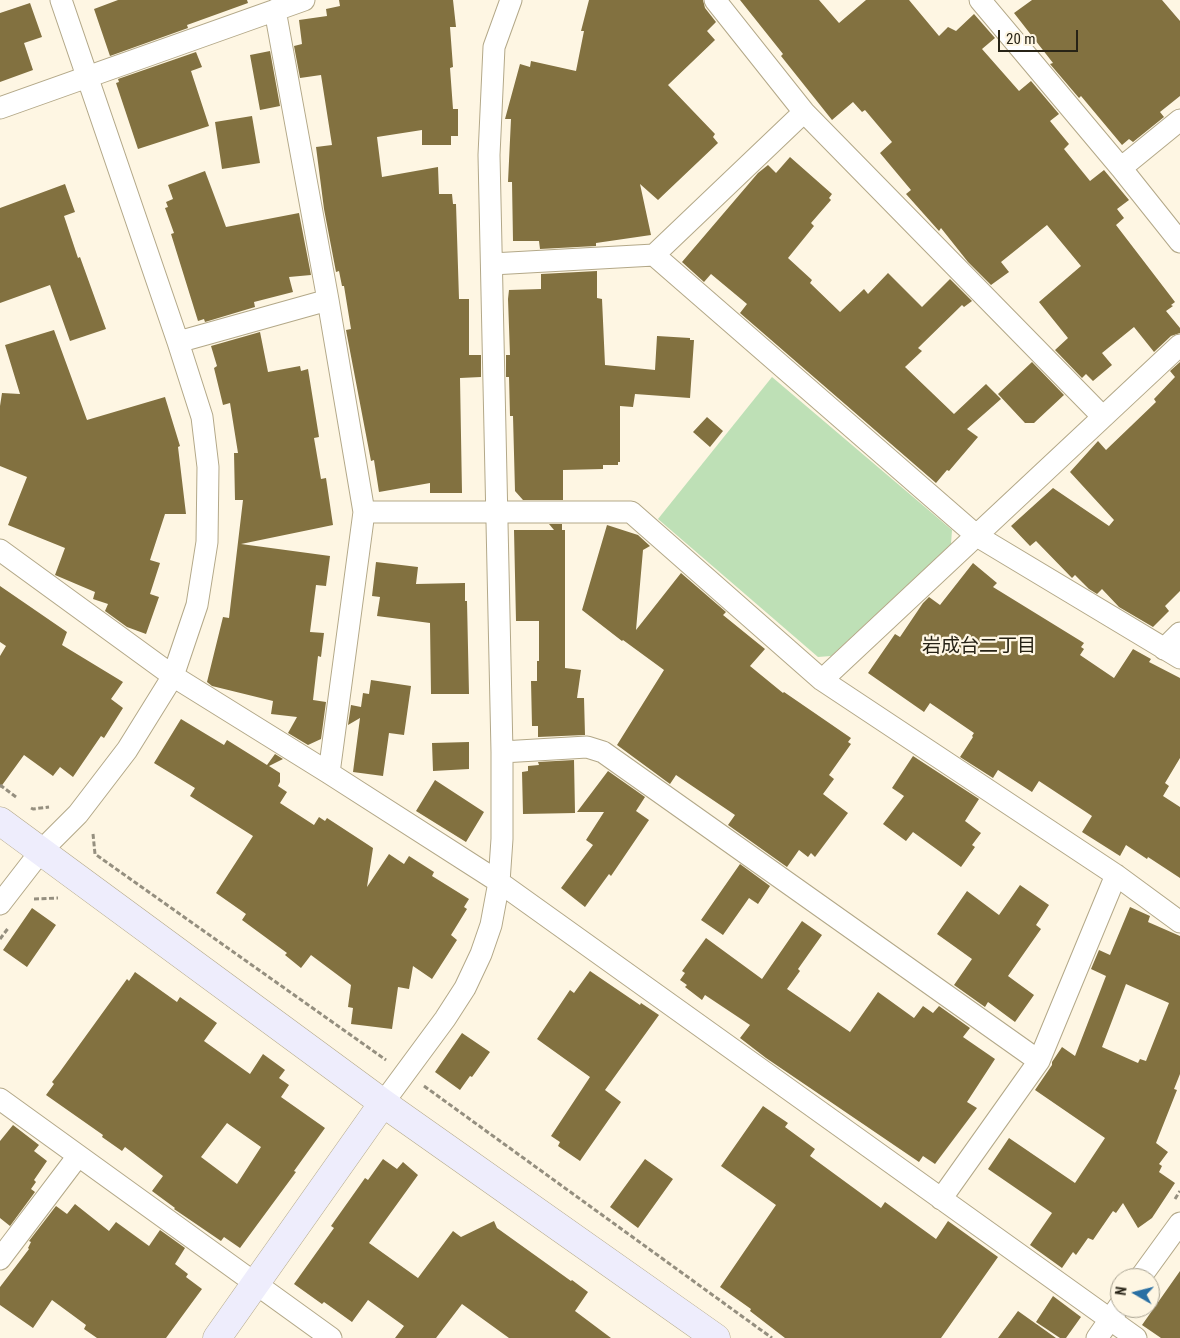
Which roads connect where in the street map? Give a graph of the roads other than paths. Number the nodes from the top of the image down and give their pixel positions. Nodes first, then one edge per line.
1 (61, 0) edge
2 (304, 0) edge
3 (715, 0) edge
4 (980, 0) edge
5 (507, 2) edge
6 (275, 10) junction
7 (87, 77) junction
8 (0, 108) edge
9 (804, 112) junction
10 (1180, 120) edge
11 (1121, 168) junction
12 (1180, 242) edge
13 (654, 255) junction
14 (492, 264) junction
15 (328, 300) junction
16 (178, 342) junction
17 (1180, 344) edge
18 (1103, 417) junction
19 (497, 511) junction
20 (364, 512) junction
21 (977, 536) junction
22 (0, 550) edge
23 (1180, 633) edge
24 (1172, 654) edge
25 (173, 676) junction
26 (822, 680) junction
27 (502, 752) junction
28 (329, 773) junction
29 (0, 821) edge
30 (41, 851) junction
31 (1116, 875) junction
32 (499, 882) junction
33 (0, 904) edge
34 (1180, 922) edge
35 (1039, 1061) junction
36 (0, 1099) edge
37 (383, 1103) junction
38 (78, 1156) junction
39 (941, 1199) junction
40 (1180, 1223) edge
41 (0, 1258) edge
42 (1147, 1268) edge
43 (256, 1283) junction
44 (1110, 1309) edge
45 (1111, 1318) edge
46 (1120, 1318) edge
47 (217, 1338) edge
48 (331, 1338) edge
49 (716, 1338) edge
50 (1097, 1338) edge
51 (1136, 1338) edge

1 - 7 street
2 - 6 street
3 - 9 street
4 - 11 street
5 - 14 street
6 - 7 street
6 - 15 street
7 - 8 street
7 - 16 street
9 - 13 street
9 - 18 street
10 - 11 street
11 - 12 street
13 - 14 street
13 - 21 street
14 - 19 street
15 - 16 street
15 - 20 street
16 - 25 street
17 - 18 street
18 - 21 street
19 - 20 street
19 - 26 street
19 - 27 street
20 - 28 street
21 - 24 street
21 - 26 street
22 - 25 street
23 - 24 street
25 - 28 street
25 - 30 street
26 - 31 street
27 - 32 street
27 - 35 street
28 - 32 street
29 - 30 street
30 - 33 street
30 - 37 street
31 - 34 street
31 - 35 street
32 - 37 street
32 - 39 street
35 - 39 street
36 - 38 street
37 - 43 street
37 - 49 street
38 - 41 street
38 - 43 street
39 - 44 street
40 - 42 street
43 - 47 street
43 - 48 street
45 - 50 street
46 - 51 street

